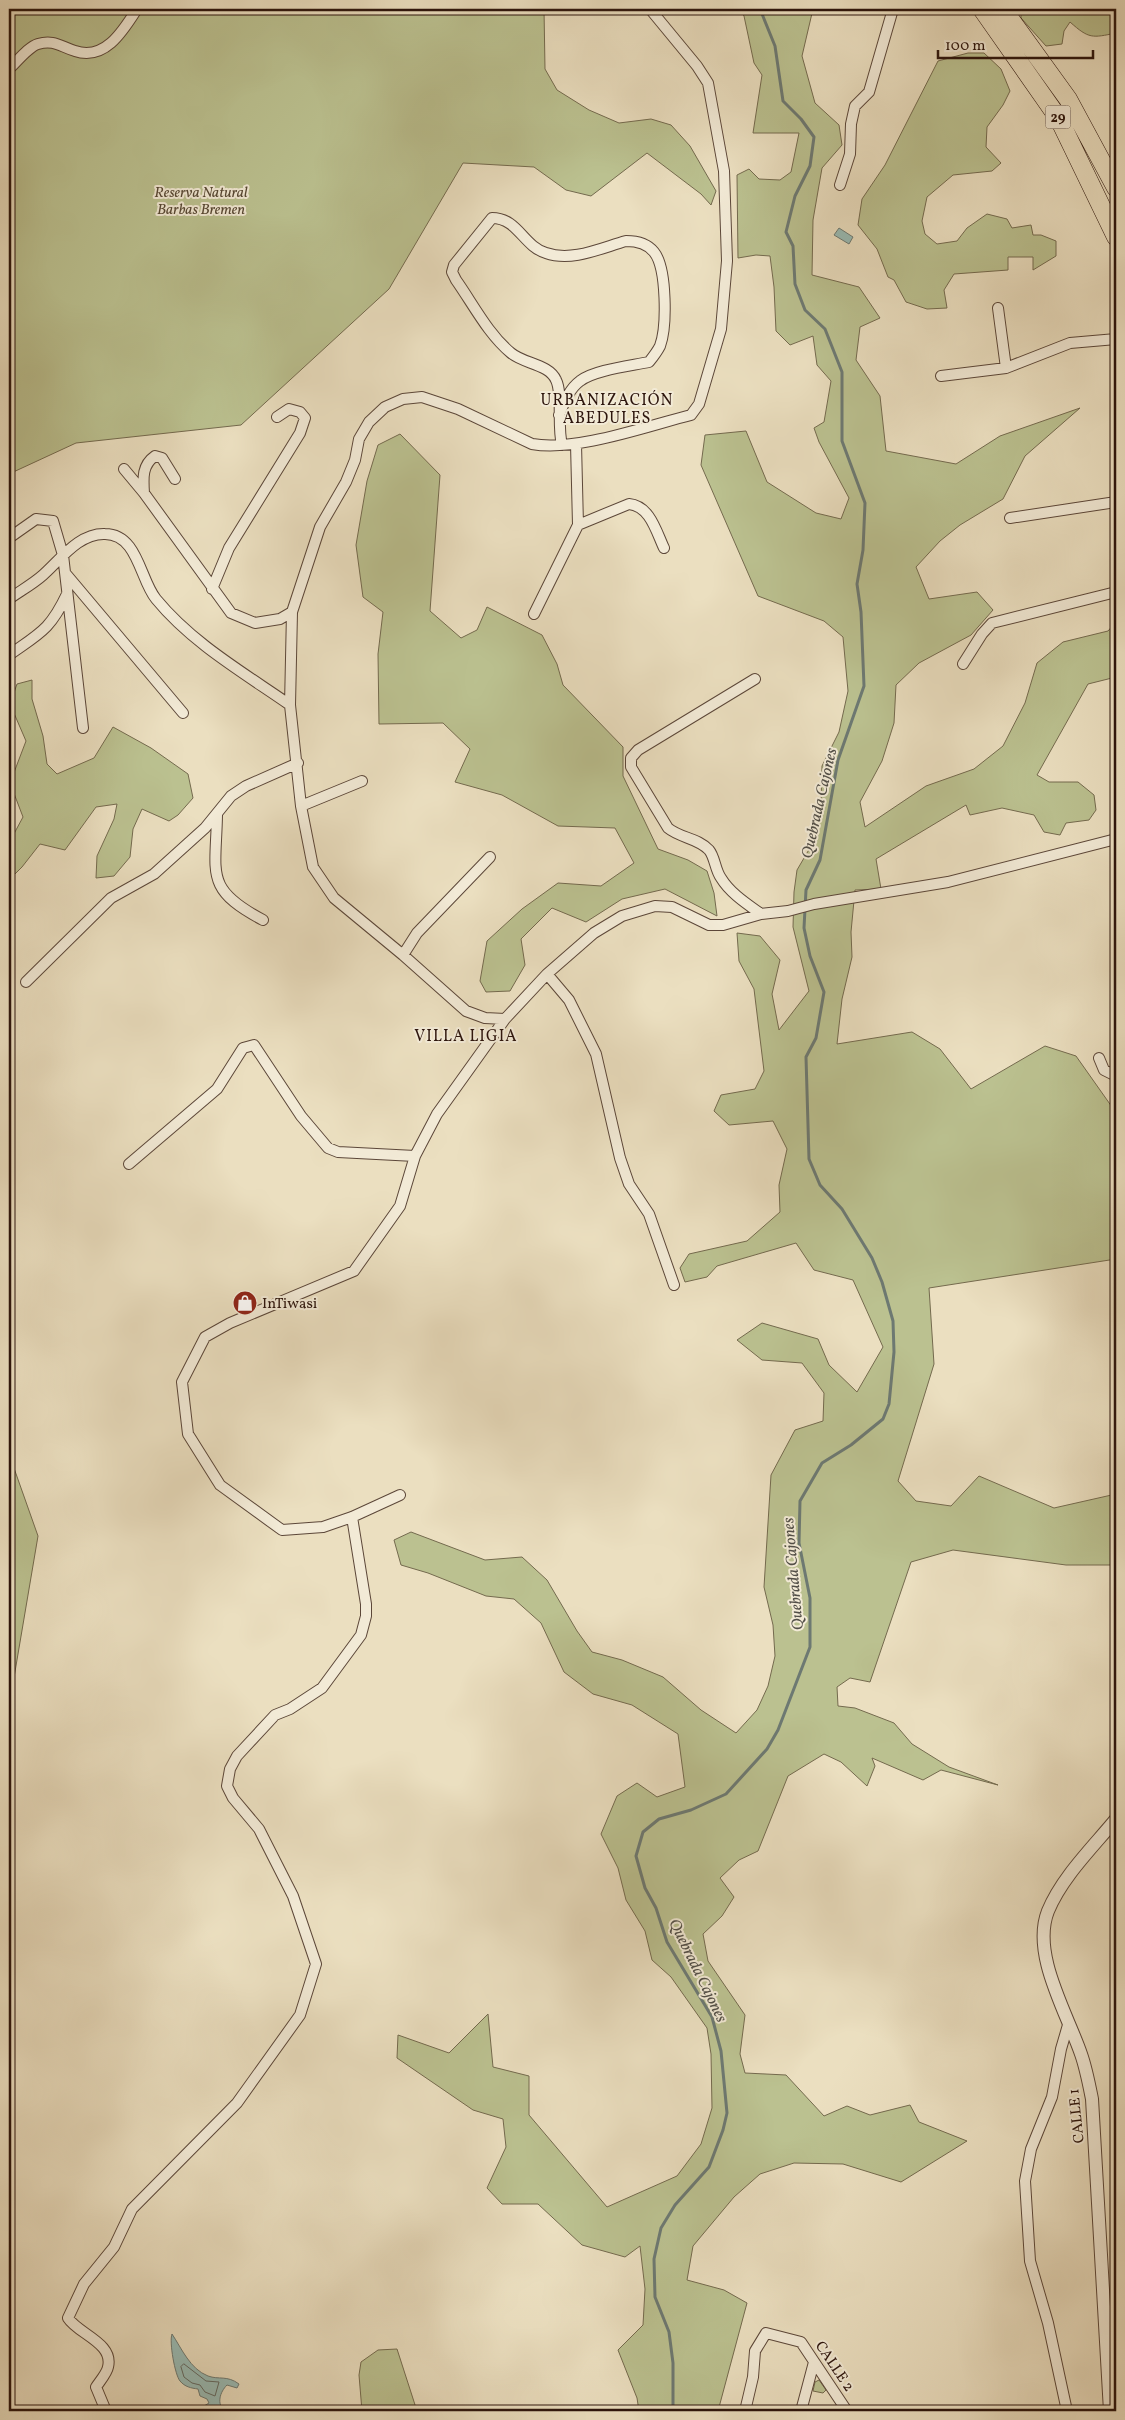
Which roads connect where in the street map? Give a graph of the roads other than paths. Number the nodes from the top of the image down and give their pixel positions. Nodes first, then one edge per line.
1 (137, 9) edge
2 (650, 9) edge
3 (893, 9) edge
4 (982, 9) edge
5 (1003, 9) edge
6 (9, 69) edge
7 (840, 185) dead end
8 (1116, 188) edge
9 (1116, 237) edge
10 (998, 308) dead end
11 (1116, 339) edge
12 (1006, 368) junction
13 (941, 376) dead end
14 (559, 415) junction
15 (277, 416) dead end
16 (576, 444) junction
17 (562, 445) junction
18 (124, 469) dead end
19 (175, 479) dead end
20 (144, 493) junction
21 (1116, 502) edge
22 (1010, 518) dead end
23 (578, 525) junction
24 (9, 538) edge
25 (664, 548) dead end
26 (63, 555) junction
27 (66, 574) junction
28 (212, 589) junction
29 (1116, 592) edge
30 (68, 593) junction
31 (9, 599) edge
32 (292, 612) junction
33 (534, 614) dead end
34 (9, 656) edge
35 (963, 664) dead end
36 (754, 679) dead end
37 (290, 705) junction
38 (182, 712) dead end
39 (84, 728) dead end
40 (298, 763) junction
41 (362, 782) dead end
42 (301, 806) junction
43 (217, 815) junction
44 (1116, 840) edge
45 (490, 857) dead end
46 (761, 914) junction
47 (263, 920) dead end
48 (403, 955) junction
49 (547, 974) junction
50 (26, 982) dead end
51 (505, 1019) junction
52 (1099, 1058) dead end
53 (1116, 1076) edge
54 (415, 1156) junction
55 (128, 1164) dead end
56 (674, 1285) dead end
57 (400, 1494) dead end
58 (352, 1517) junction
59 (1116, 1819) edge
60 (1068, 2025) junction
61 (814, 2362) junction
62 (106, 2411) edge
63 (745, 2411) edge
64 (801, 2411) edge
65 (847, 2411) edge
66 (1067, 2411) edge
67 (1110, 2411) edge

1 - 6 street
2 - 16 street
3 - 7 street
4 - 9 highway, 29
5 - 8 highway, 29
10 - 12 street
11 - 12 street
12 - 13 street
14 - 14 street
14 - 17 street
15 - 28 street
16 - 17 street
16 - 23 street
17 - 32 street
18 - 20 street
19 - 20 street
20 - 28 street
21 - 22 street
23 - 25 street
23 - 33 street
24 - 26 street
26 - 27 street
26 - 31 street
26 - 37 street
27 - 30 street
27 - 38 street
28 - 32 street
29 - 35 street
30 - 34 street
30 - 39 street
32 - 37 street
36 - 46 street
37 - 40 street
40 - 42 street
40 - 43 street
41 - 42 street
42 - 48 street
43 - 47 street
43 - 50 street
44 - 46 street
45 - 48 street
46 - 49 street
48 - 51 street
49 - 51 street
49 - 56 street
51 - 54 street
52 - 53 street
54 - 55 street
54 - 58 street
57 - 58 street
58 - 62 street
59 - 60 street, CALLE 1
60 - 66 street
60 - 67 street, CALLE 1
61 - 63 street, CALLE 2
61 - 64 street
61 - 65 street, CALLE 2

